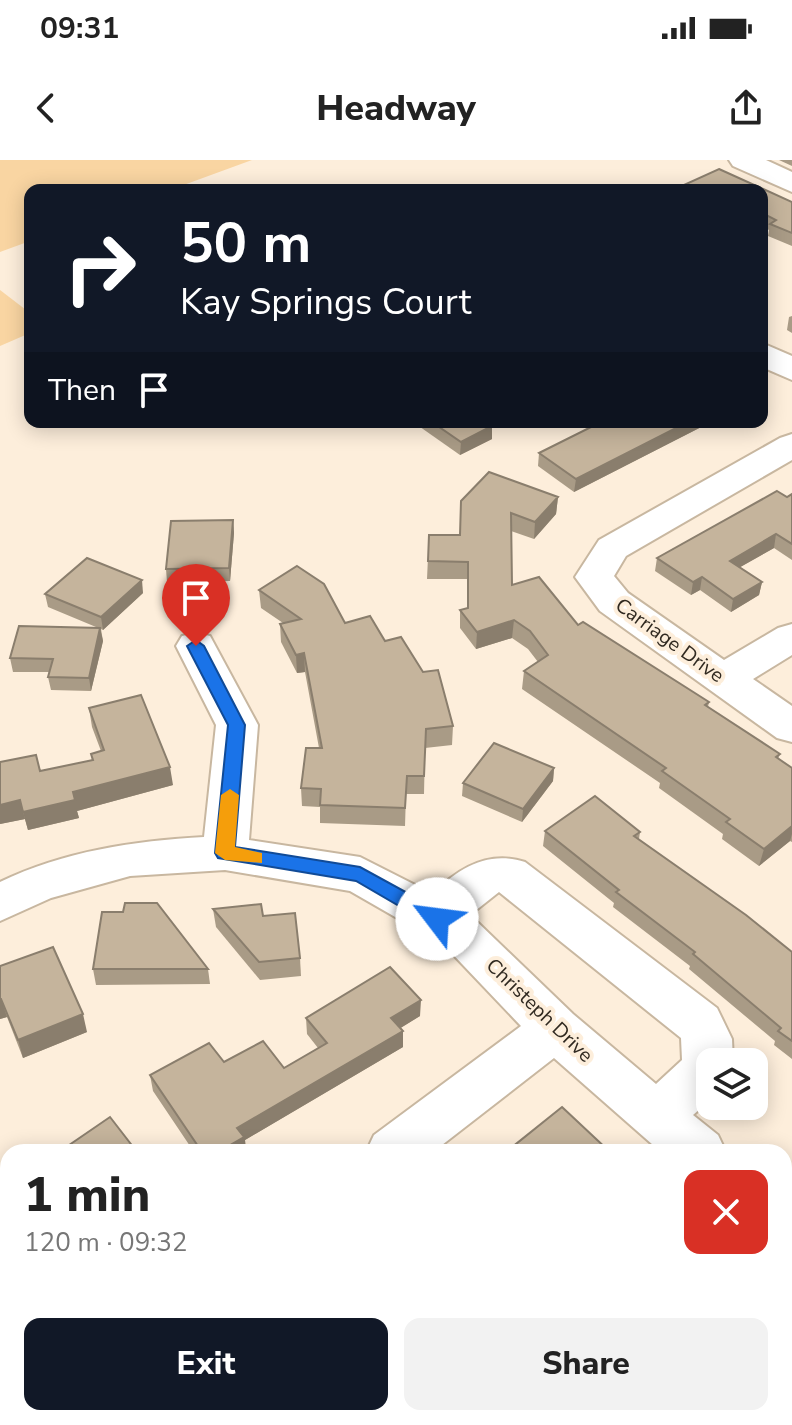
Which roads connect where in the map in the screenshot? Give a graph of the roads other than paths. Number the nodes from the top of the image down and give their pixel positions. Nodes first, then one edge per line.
1 (743, 160) edge
2 (792, 183) edge
3 (768, 356) edge
4 (792, 370) edge
5 (792, 445) edge
6 (792, 637) edge
7 (196, 646) dead end
8 (723, 679) junction
9 (792, 727) edge
10 (225, 853) junction
11 (0, 903) edge
12 (437, 919) junction
13 (555, 1029) junction
14 (656, 1115) junction
15 (404, 1144) edge
16 (690, 1144) edge

1 - 2 street
3 - 4 street
5 - 8 street, Carriage Drive
6 - 8 street
7 - 10 street
8 - 9 street, Carriage Drive
10 - 11 street, Christeph Drive
10 - 12 street, Christeph Drive
12 - 13 street, Christeph Drive
12 - 14 street
13 - 14 street, Christeph Drive
13 - 15 street
14 - 16 street, Christeph Drive

